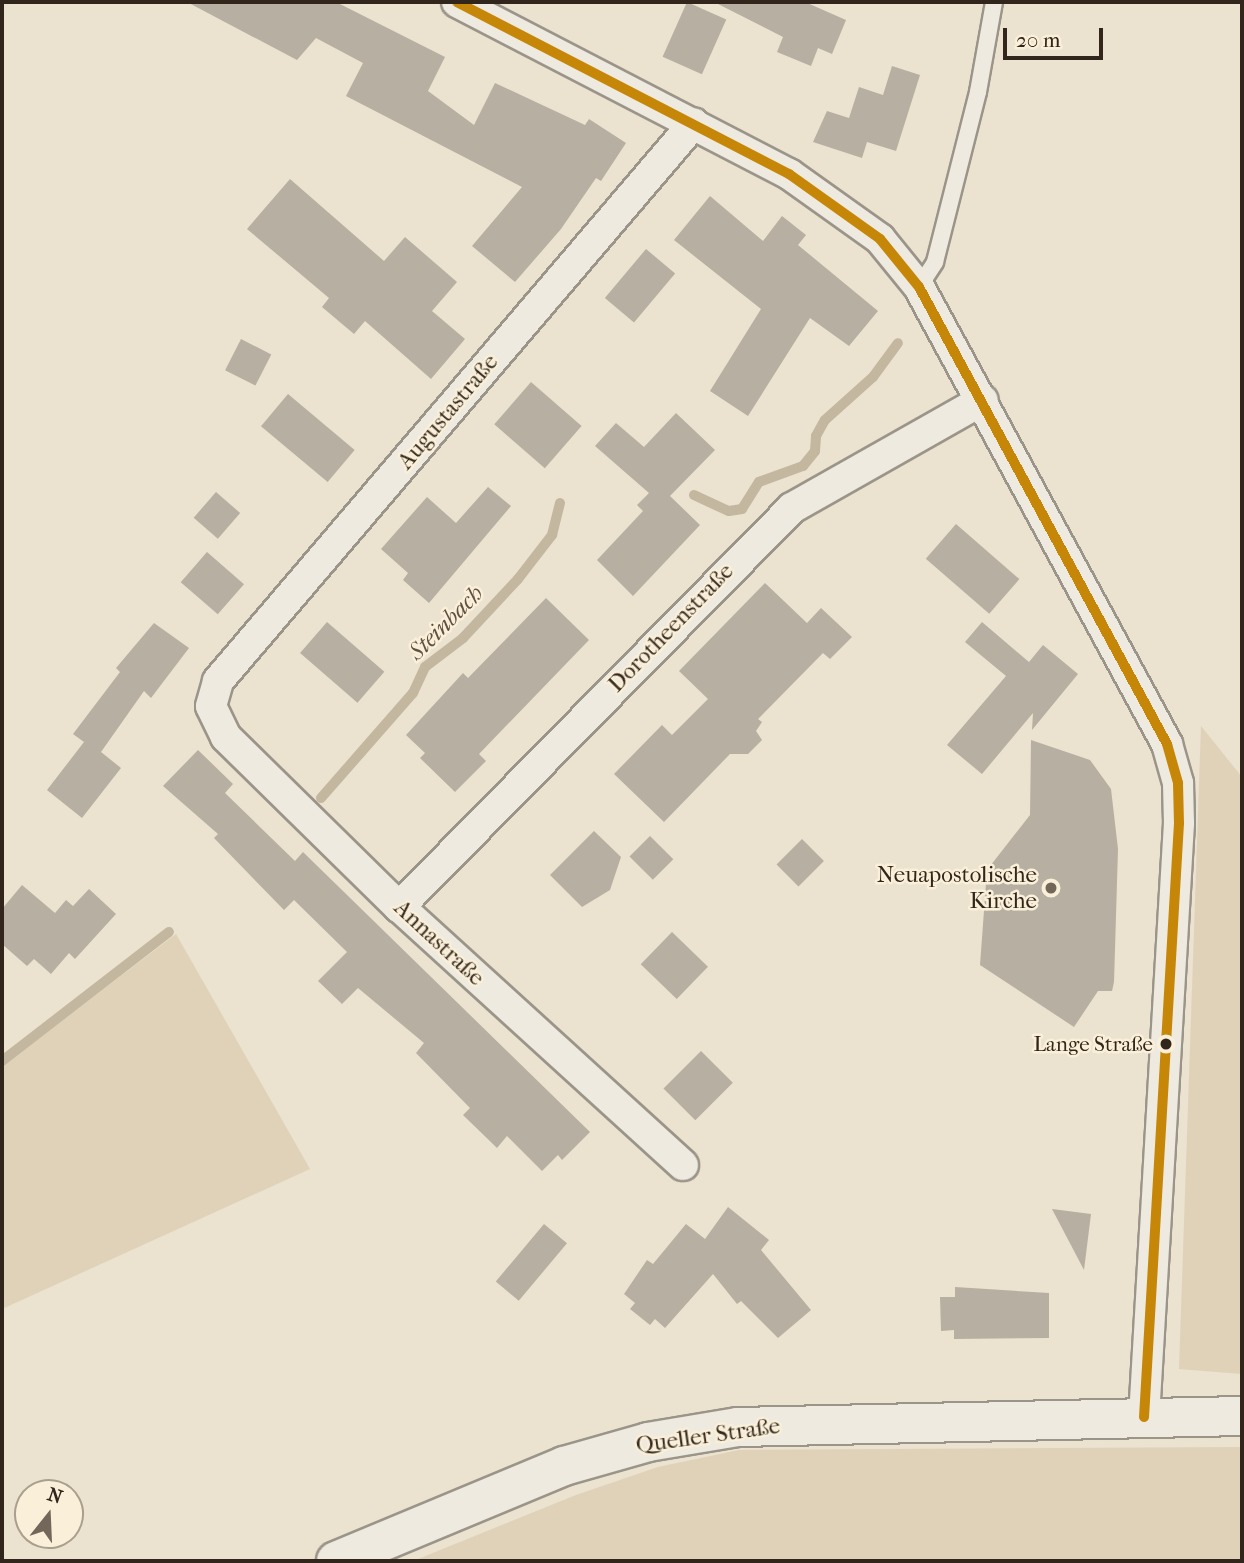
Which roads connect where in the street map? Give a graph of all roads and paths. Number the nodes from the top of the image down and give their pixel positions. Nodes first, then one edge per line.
1 (457, 2) edge
2 (994, 2) edge
3 (694, 123) junction
4 (919, 287) junction
5 (983, 400) junction
6 (211, 706) joint
7 (399, 907) junction
8 (683, 1165) dead end
9 (1242, 1416) edge
10 (1144, 1417) junction
11 (337, 1561) edge

1 - 3 street
2 - 4 lane
3 - 4 street
3 - 6 street, Augustastraße
4 - 5 street
5 - 7 street, Dorotheenstraße
5 - 10 street
6 - 7 street, Annastraße
7 - 8 street, Annastraße
9 - 10 street, Queller Straße
10 - 11 street, Queller Straße

